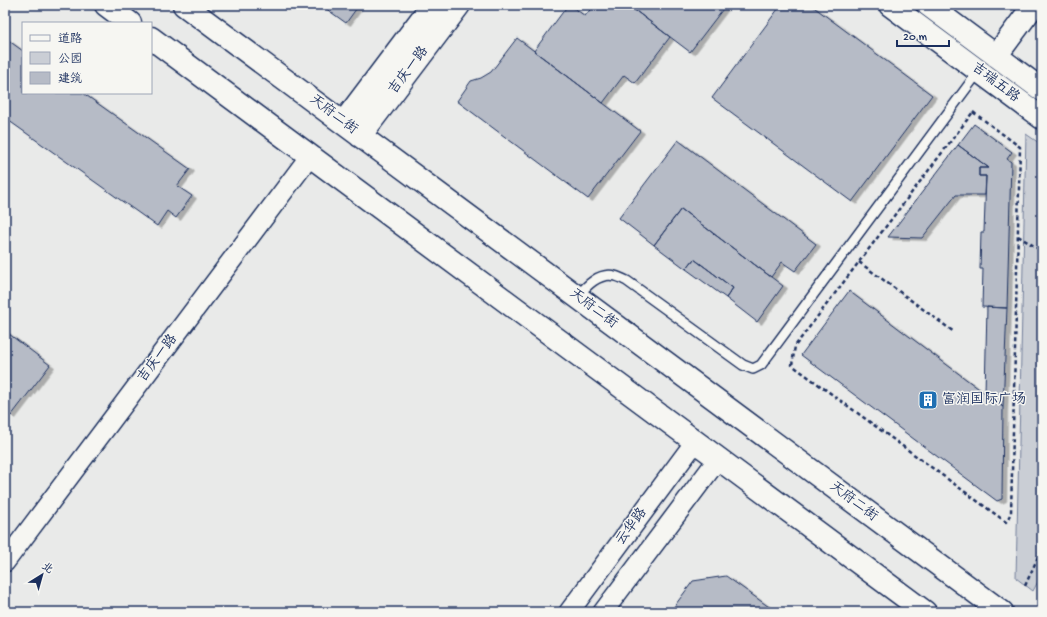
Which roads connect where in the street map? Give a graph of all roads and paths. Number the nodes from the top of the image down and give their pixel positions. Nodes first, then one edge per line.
1 (106, 5) edge
2 (184, 5) edge
3 (432, 5) edge
4 (459, 5) edge
5 (890, 5) edge
6 (928, 5) edge
7 (1034, 5) edge
8 (129, 22) edge
9 (152, 39) edge
10 (996, 56) junction
11 (979, 71) junction
12 (1042, 90) edge
13 (1042, 118) edge
14 (343, 123) junction
15 (360, 136) junction
16 (310, 156) junction
17 (1018, 236) junction
18 (1042, 251) edge
19 (859, 262) junction
20 (577, 297) junction
21 (954, 332) dead end
22 (695, 442) junction
23 (718, 459) junction
24 (1042, 548) edge
25 (5, 562) edge
26 (1025, 586) dead end
27 (569, 612) edge
28 (603, 612) edge
29 (925, 612) edge
30 (1002, 612) edge

1 - 8 main road
2 - 14 main road, 天府二街
3 - 14 main road, 吉庆一路
4 - 15 main road, 吉庆一路
5 - 11 main road, 吉瑞五路
6 - 10 main road, 吉瑞五路
7 - 10 main road
9 - 16 main road
10 - 12 main road, 吉瑞五路
11 - 13 main road, 吉瑞五路
11 - 20 lane
14 - 15 main road, 天府二街
15 - 20 main road, 天府二街
16 - 22 main road
16 - 25 street, 吉庆一路
17 - 18 path
17 - 19 path
17 - 19 path
19 - 21 path
20 - 30 main road, 天府二街
22 - 23 main road
22 - 27 street, 云华路
23 - 28 street, 云华路
23 - 29 main road
24 - 26 path

